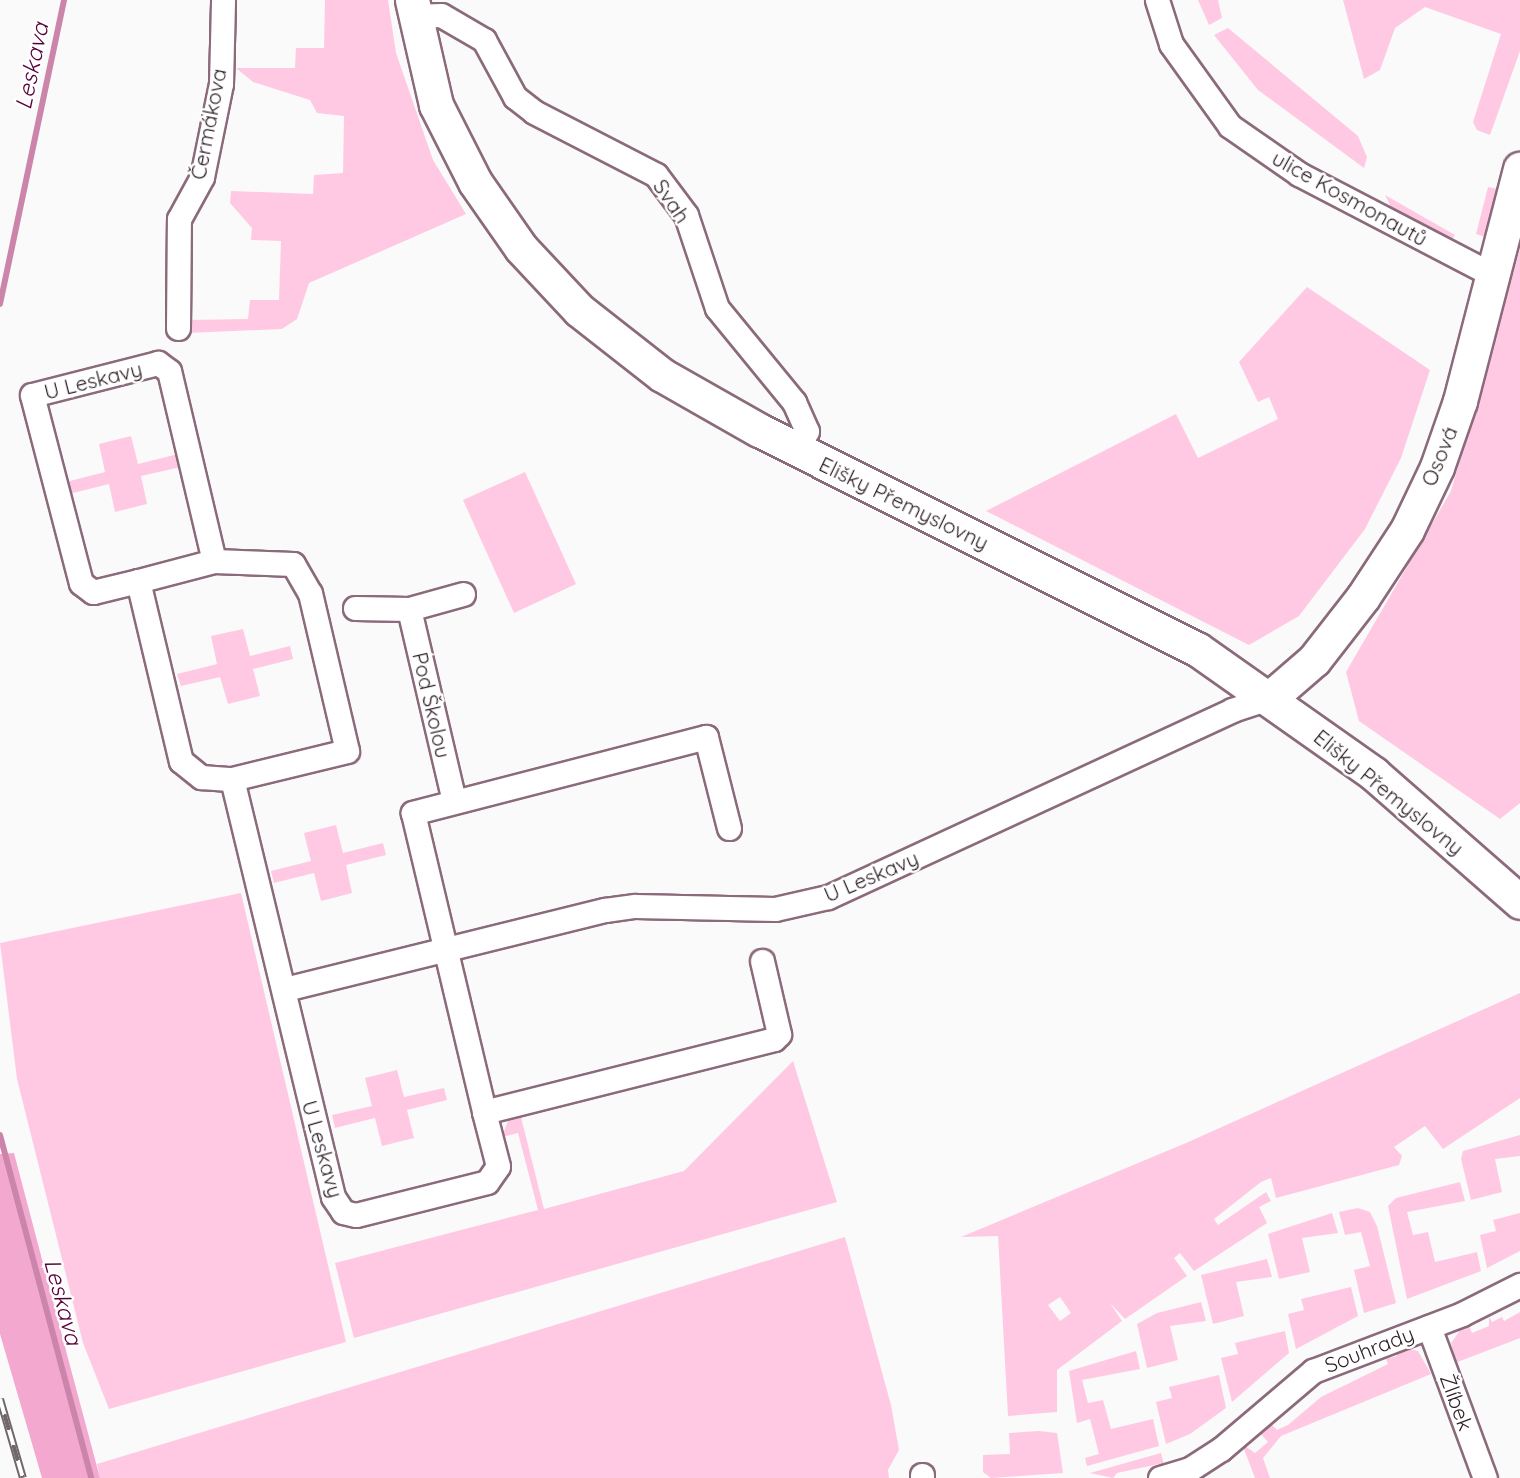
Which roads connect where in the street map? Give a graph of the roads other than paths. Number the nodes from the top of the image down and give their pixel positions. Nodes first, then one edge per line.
1 (223, 0) edge
2 (1157, 0) edge
3 (413, 8) edge
4 (1520, 169) edge
5 (1493, 275) junction
6 (178, 328) dead end
7 (797, 449) junction
8 (214, 561) junction
9 (138, 581) junction
10 (463, 594) dead end
11 (355, 608) dead end
12 (409, 609) junction
13 (1270, 698) junction
14 (232, 779) junction
15 (454, 801) junction
16 (729, 828) dead end
17 (1520, 902) edge
18 (444, 950) junction
19 (761, 961) dead end
20 (285, 989) junction
21 (484, 1112) junction
22 (1520, 1285) edge
23 (1429, 1327) junction
24 (1160, 1478) edge
25 (1485, 1478) edge

1 - 6 street, Čermákova
2 - 5 street, ulice Kosmonautů
3 - 7 street, Elišky Přemyslovny
3 - 7 street, Svah
4 - 5 street, Osová
5 - 13 street, Osová
7 - 13 street, Elišky Přemyslovny
8 - 9 street, U Leskavy
8 - 9 street, U Leskavy
8 - 14 street, U Leskavy
9 - 14 street, U Leskavy
10 - 12 street
11 - 12 street
12 - 15 street, Pod Školou
13 - 17 street, Elišky Přemyslovny
13 - 18 street, U Leskavy
14 - 20 street, U Leskavy
15 - 16 street, U Leskavy
15 - 18 street, U Leskavy
18 - 20 street, U Leskavy
18 - 21 street, U Leskavy
19 - 21 street
20 - 21 street, U Leskavy
22 - 23 street, Souhrady
23 - 24 street, Souhrady
23 - 25 street, Žlíbek

